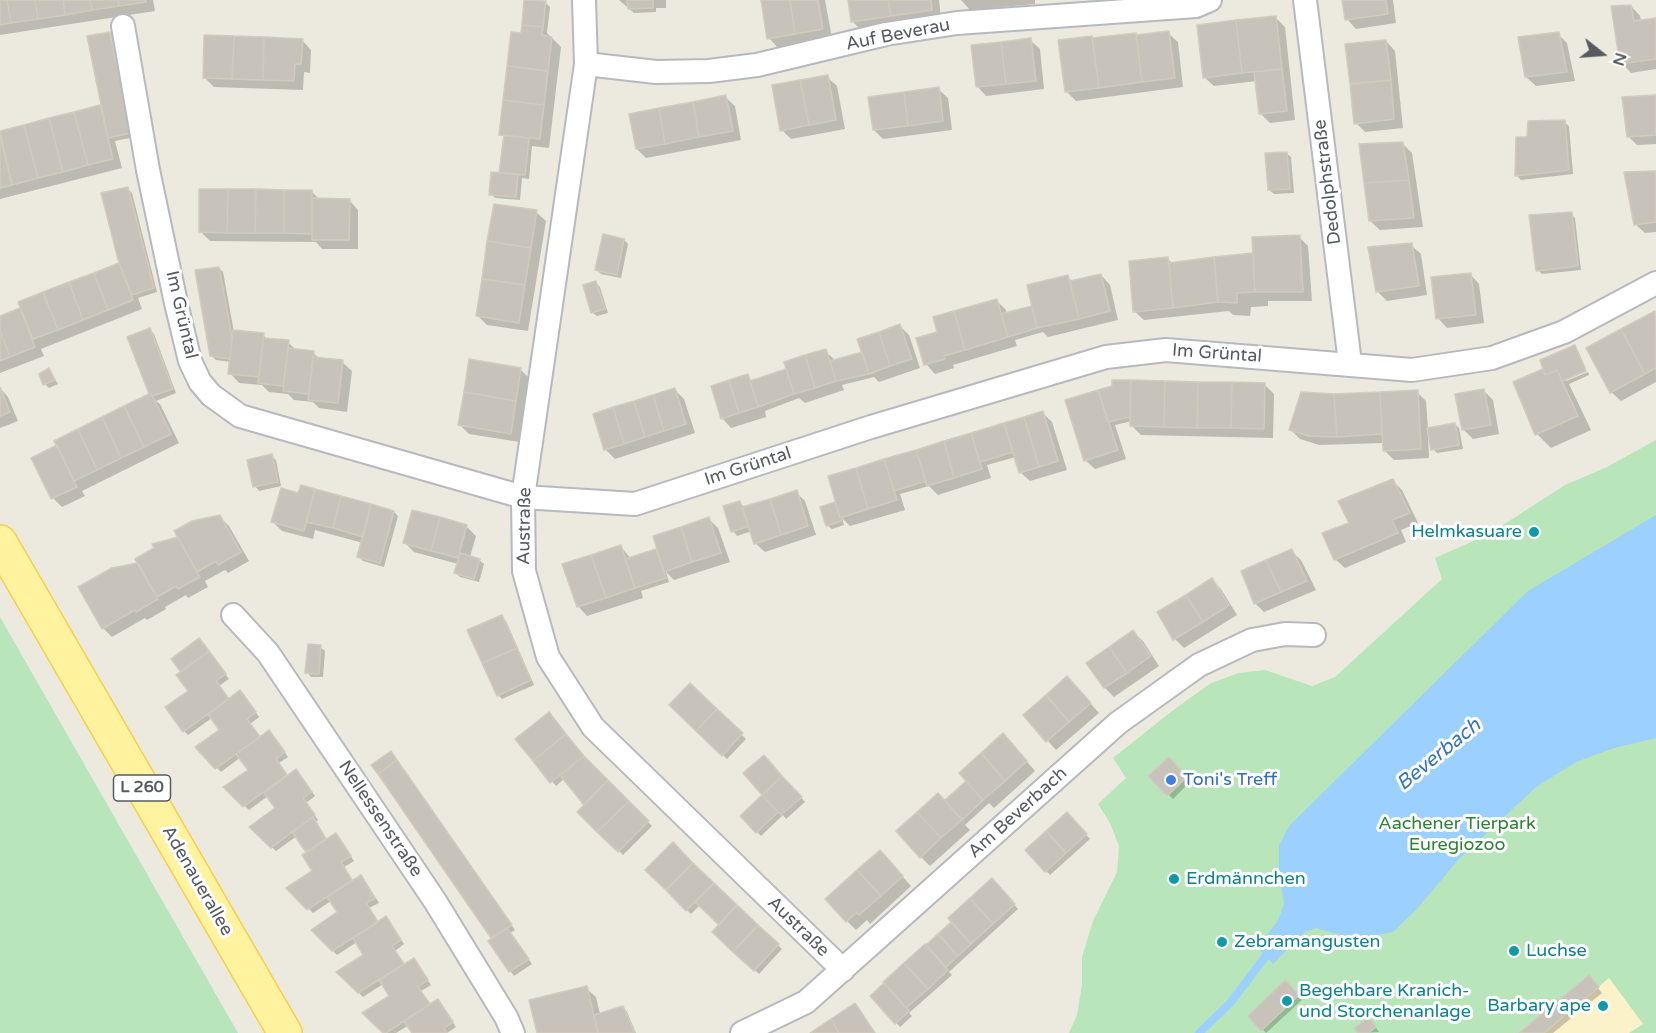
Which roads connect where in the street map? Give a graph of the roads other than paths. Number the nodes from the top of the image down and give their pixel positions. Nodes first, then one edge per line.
1 (584, 0) edge
2 (1210, 0) edge
3 (1305, 0) edge
4 (123, 26) dead end
5 (586, 64) junction
6 (1656, 283) edge
7 (1350, 363) junction
8 (523, 497) junction
9 (0, 542) edge
10 (233, 615) dead end
11 (1314, 635) dead end
12 (843, 970) junction
13 (285, 1033) edge
14 (513, 1033) edge
15 (742, 1033) edge

1 - 5 street, Austraße
2 - 5 street, Auf Beverau
3 - 7 street, Dedolphstraße
4 - 8 street, Im Grüntal
5 - 8 street, Austraße
6 - 7 street, Im Grüntal
7 - 8 street, Im Grüntal
8 - 12 street, Austraße
9 - 13 main road, Adenauerallee / L 260
10 - 14 street, Nellessenstraße
11 - 12 street, Am Beverbach
12 - 15 street, Am Beverbach

